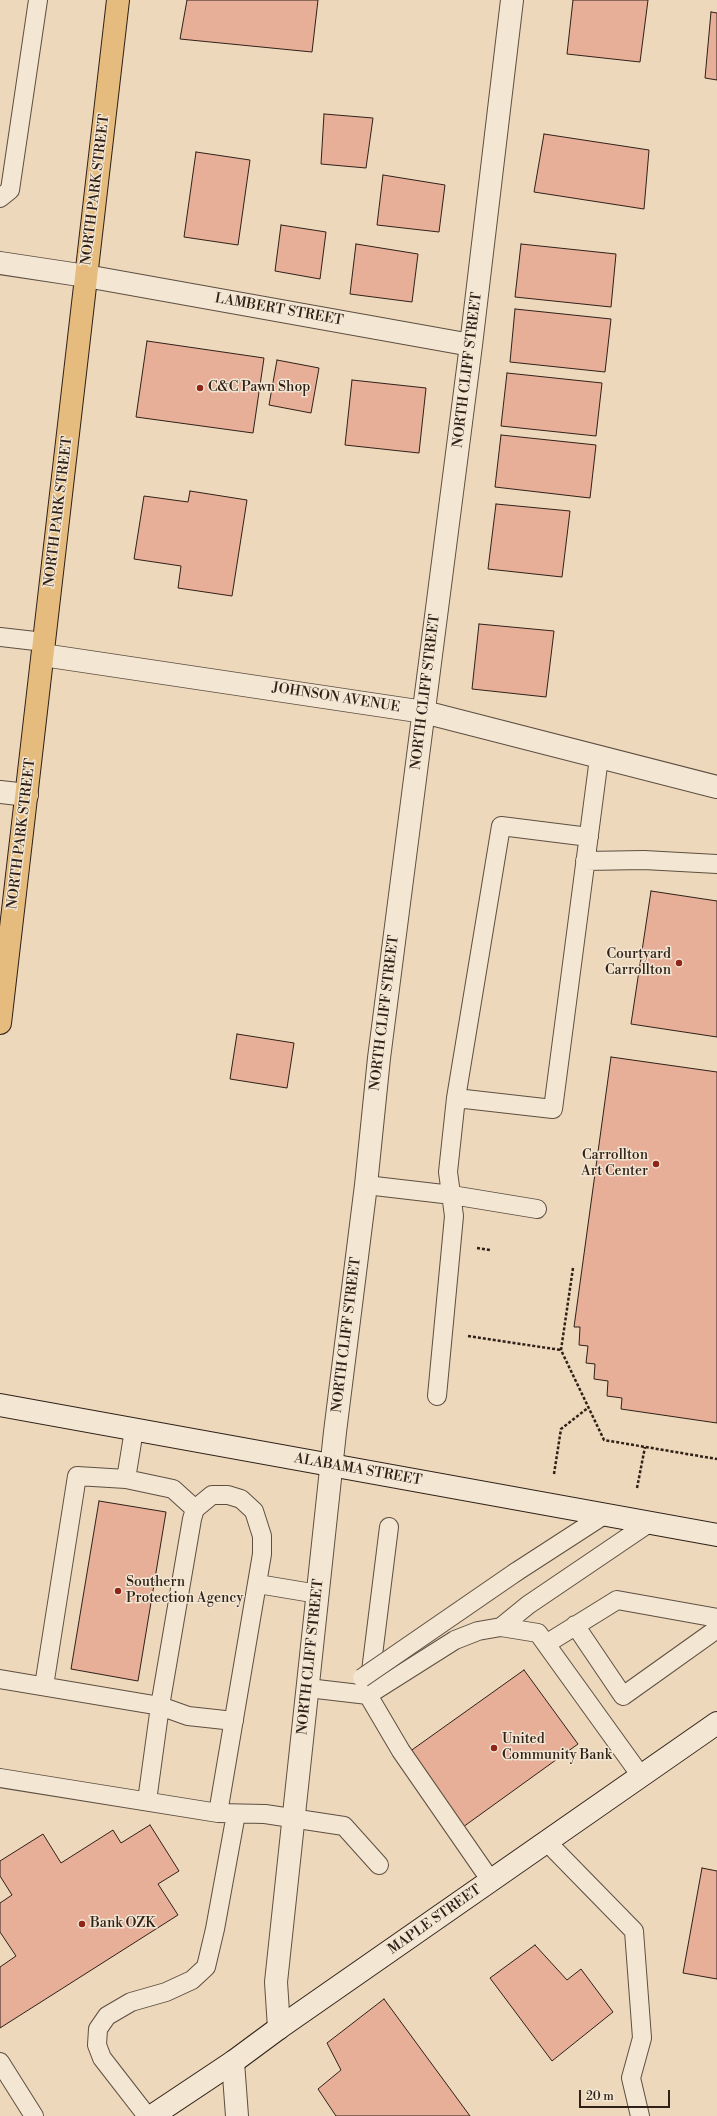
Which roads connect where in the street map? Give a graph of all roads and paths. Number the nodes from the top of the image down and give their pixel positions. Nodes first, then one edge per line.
1 (38, 0) edge
2 (118, 0) edge
3 (512, 0) edge
4 (0, 198) edge
5 (0, 263) edge
6 (86, 276) junction
7 (471, 345) junction
8 (0, 637) edge
9 (44, 648) junction
10 (424, 712) junction
11 (599, 758) junction
12 (717, 788) edge
13 (0, 792) edge
14 (27, 795) junction
15 (589, 837) junction
16 (585, 861) junction
17 (717, 864) edge
18 (0, 1023) edge
19 (456, 1098) junction
20 (366, 1185) junction
21 (452, 1195) junction
22 (537, 1209) dead end
23 (573, 1268) dead end
24 (480, 1338) dead end
25 (561, 1350) junction
26 (437, 1396) dead end
27 (0, 1405) edge
28 (589, 1407) junction
29 (134, 1430) junction
30 (645, 1447) junction
31 (717, 1459) edge
32 (332, 1465) junction
33 (554, 1474) dead end
34 (126, 1480) junction
35 (638, 1488) dead end
36 (195, 1509) junction
37 (604, 1515) junction
38 (650, 1523) junction
39 (389, 1527) dead end
40 (717, 1534) edge
41 (258, 1584) junction
42 (318, 1594) junction
43 (717, 1618) edge
44 (575, 1625) junction
45 (501, 1627) junction
46 (717, 1629) edge
47 (546, 1644) junction
48 (0, 1679) edge
49 (44, 1686) junction
50 (365, 1686) junction
51 (308, 1688) junction
52 (160, 1706) junction
53 (234, 1721) junction
54 (717, 1723) edge
55 (641, 1776) junction
56 (0, 1778) edge
57 (147, 1801) junction
58 (218, 1813) junction
59 (236, 1814) junction
60 (294, 1819) junction
61 (547, 1842) junction
62 (379, 1865) dead end
63 (491, 1881) junction
64 (279, 2028) junction
65 (0, 2062) edge
66 (233, 2062) junction
67 (34, 2116) edge
68 (147, 2116) edge
69 (152, 2116) edge
70 (237, 2116) edge
71 (640, 2116) edge

1 - 4 lane
2 - 6 main road, NORTH PARK STREET
3 - 7 street, NORTH CLIFF STREET
5 - 6 street, LAMBERT STREET
6 - 7 street, LAMBERT STREET
6 - 9 main road, NORTH PARK STREET
7 - 10 street, NORTH CLIFF STREET
8 - 9 lane
9 - 10 street, JOHNSON AVENUE
9 - 14 main road, NORTH PARK STREET
10 - 11 street, JOHNSON AVENUE
10 - 20 street, NORTH CLIFF STREET
11 - 12 street, JOHNSON AVENUE
11 - 15 lane
13 - 14 street
14 - 18 main road, NORTH PARK STREET
15 - 16 lane
15 - 19 lane
16 - 17 lane
16 - 19 lane
19 - 21 lane
20 - 21 lane
20 - 32 street, NORTH CLIFF STREET
21 - 22 lane
21 - 26 lane
23 - 25 path
24 - 25 path
25 - 28 path
27 - 29 street, ALABAMA STREET
28 - 30 path
28 - 33 path
29 - 32 street, ALABAMA STREET
29 - 34 lane
30 - 31 path
30 - 35 path
32 - 37 street, ALABAMA STREET
32 - 42 street, NORTH CLIFF STREET
34 - 36 lane
34 - 49 lane
36 - 41 lane
36 - 52 lane
37 - 38 street, ALABAMA STREET
37 - 50 lane, bridge
38 - 40 street, ALABAMA STREET
38 - 45 lane
39 - 50 lane
41 - 42 lane
41 - 53 lane
42 - 51 street, NORTH CLIFF STREET
43 - 44 lane
44 - 46 lane
44 - 47 lane
45 - 47 lane
45 - 50 lane
47 - 55 lane
48 - 49 lane
49 - 52 lane
50 - 51 lane
50 - 63 lane
51 - 60 street, NORTH CLIFF STREET
52 - 53 lane
52 - 57 lane
53 - 58 lane
54 - 55 street, MAPLE STREET
55 - 61 street, MAPLE STREET
56 - 57 lane
57 - 58 lane
58 - 59 lane
59 - 60 lane
59 - 68 lane
60 - 62 lane
60 - 64 street, NORTH CLIFF STREET
61 - 63 street, MAPLE STREET
61 - 71 lane
63 - 64 street, MAPLE STREET
64 - 66 street, MAPLE STREET
65 - 67 lane
66 - 69 street, MAPLE STREET
66 - 70 street

